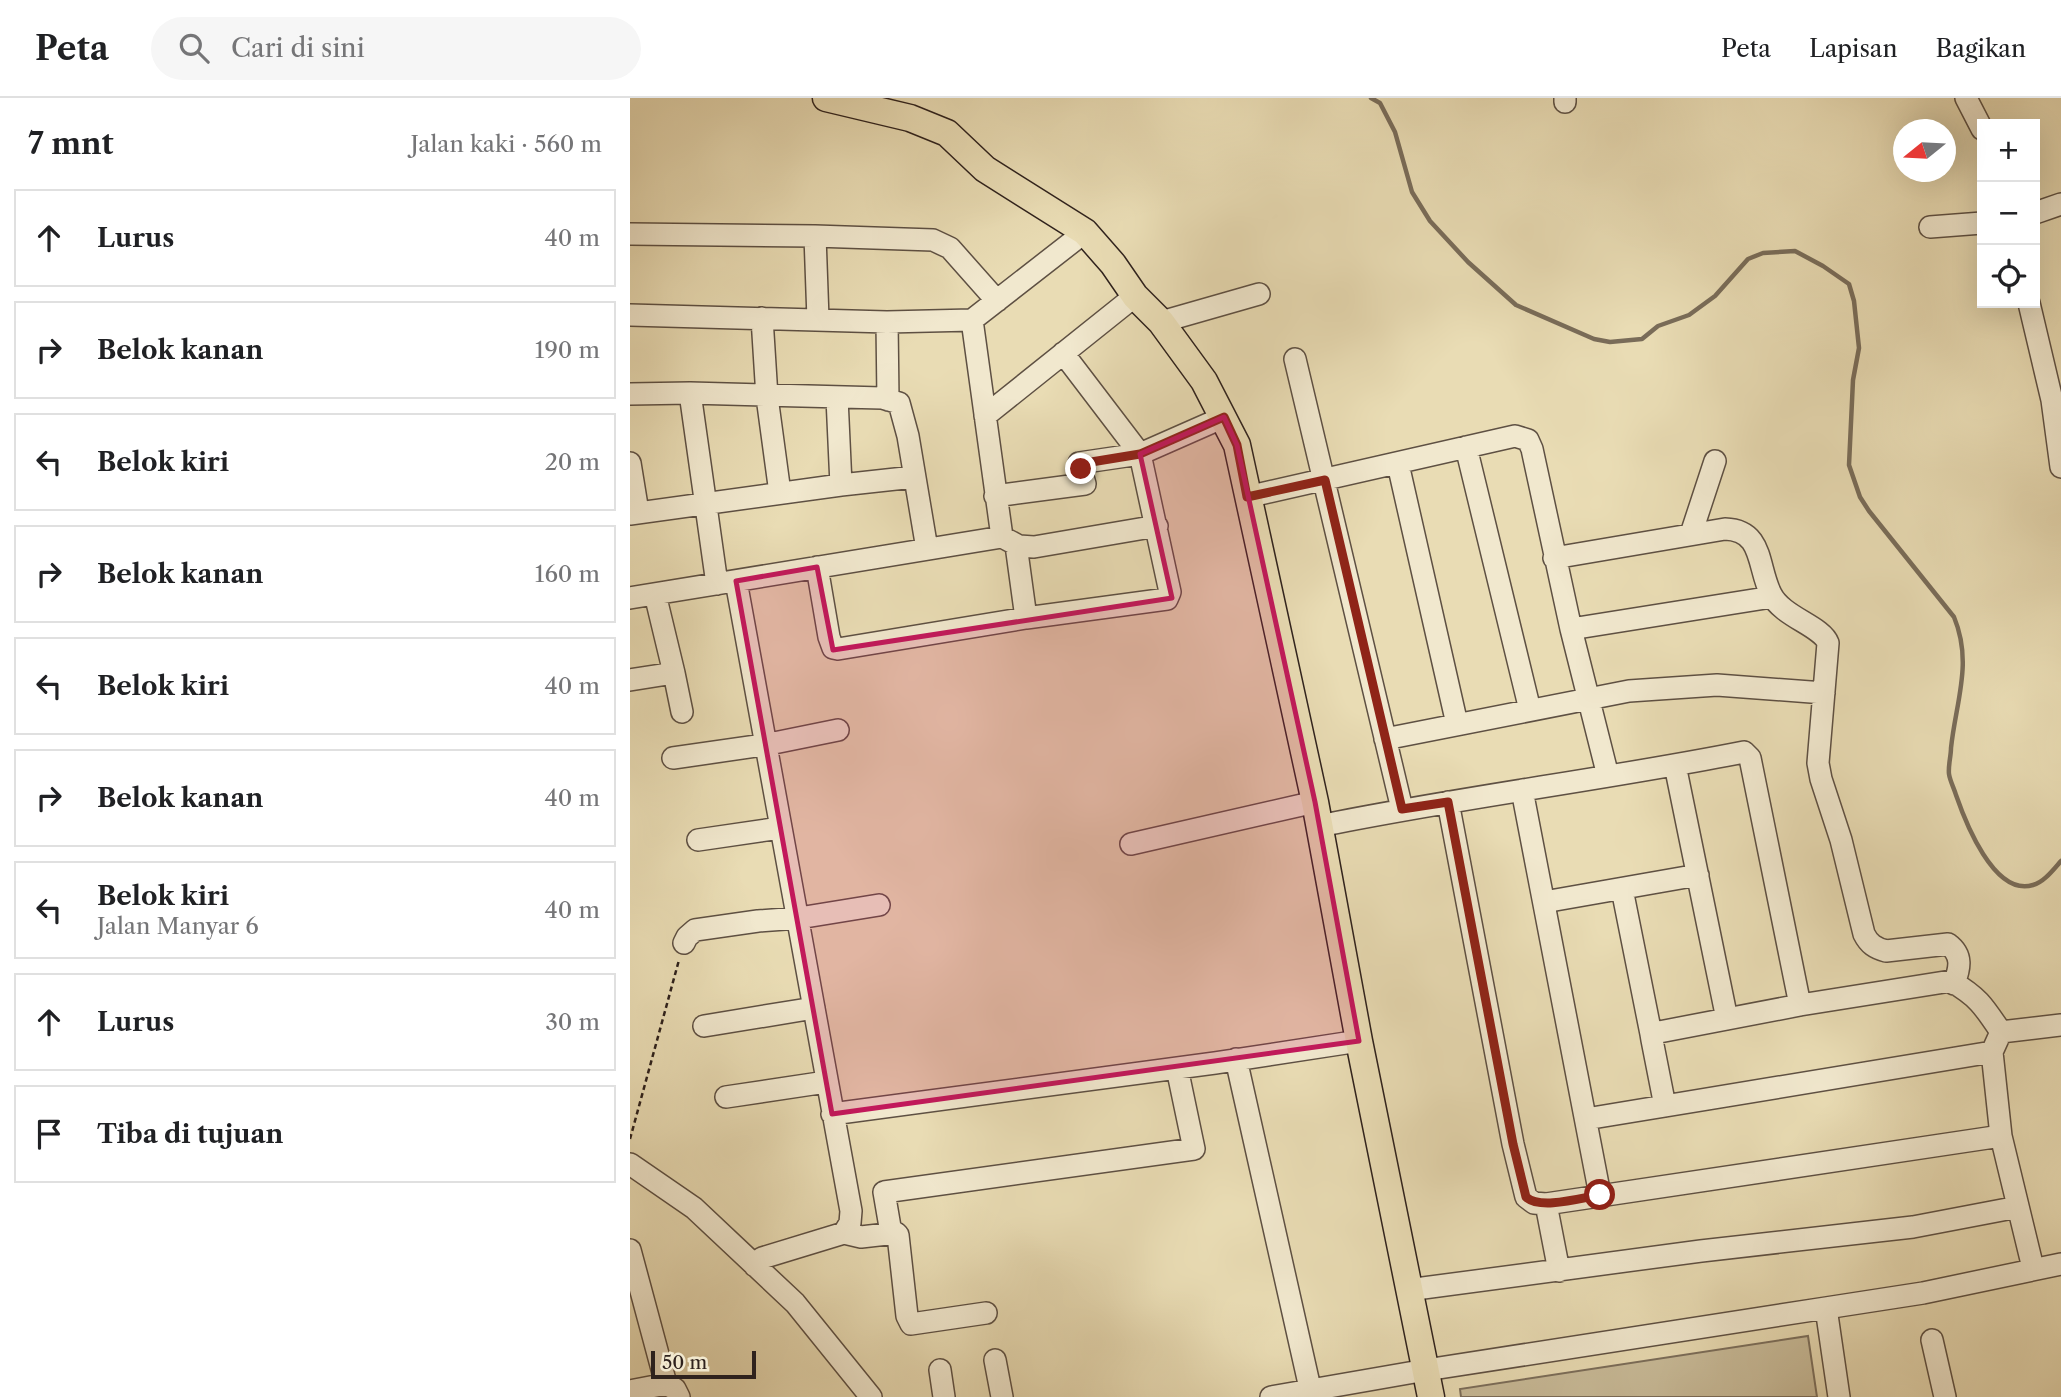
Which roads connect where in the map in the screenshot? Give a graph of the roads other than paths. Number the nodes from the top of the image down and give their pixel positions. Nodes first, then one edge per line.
1 (826, 98) edge
2 (1966, 98) edge
3 (1977, 119) edge
4 (2061, 204) edge
5 (2040, 211) edge
6 (1977, 223) edge
7 (1930, 228) dead end
8 (1085, 232) junction
9 (630, 234) edge
10 (815, 236) junction
11 (1259, 295) dead end
12 (1135, 296) junction
13 (997, 301) junction
14 (2030, 308) edge
15 (630, 315) edge
16 (762, 318) junction
17 (818, 319) junction
18 (972, 320) junction
19 (887, 322) junction
20 (1161, 322) junction
21 (1063, 353) junction
22 (1295, 359) dead end
23 (690, 393) junction
24 (630, 394) edge
25 (767, 397) junction
26 (837, 398) junction
27 (888, 400) junction
28 (985, 416) junction
29 (1224, 417) junction
30 (1466, 447) junction
31 (1140, 454) junction
32 (1715, 461) dead end
33 (630, 463) edge
34 (1398, 464) junction
35 (2061, 467) edge
36 (914, 477) junction
37 (1325, 480) junction
38 (841, 485) junction
39 (780, 492) junction
40 (995, 496) junction
41 (1247, 497) junction
42 (705, 503) junction
43 (634, 513) edge
44 (1157, 526) junction
45 (1691, 534) junction
46 (1009, 541) junction
47 (927, 549) junction
48 (1554, 558) junction
49 (817, 567) junction
50 (727, 582) junction
51 (655, 594) junction
52 (630, 597) edge
53 (1772, 597) junction
54 (1026, 618) junction
55 (1570, 629) junction
56 (674, 673) junction
57 (630, 680) edge
58 (1824, 694) junction
59 (1588, 699) junction
60 (1530, 710) junction
61 (682, 712) dead end
62 (1457, 724) junction
63 (838, 730) dead end
64 (1385, 739) junction
65 (764, 745) junction
66 (673, 758) dead end
67 (1675, 765) junction
68 (1608, 776) junction
69 (1522, 790) junction
70 (1448, 802) junction
71 (1402, 809) junction
72 (1317, 814) junction
73 (780, 828) junction
74 (698, 841) dead end
75 (1131, 844) dead end
76 (1698, 875) junction
77 (1622, 888) junction
78 (1544, 902) junction
79 (878, 905) dead end
80 (799, 918) junction
81 (684, 943) road end
82 (1954, 984) junction
83 (1800, 1005) junction
84 (814, 1008) junction
85 (1727, 1019) junction
86 (2061, 1025) edge
87 (705, 1026) dead end
88 (2001, 1032) junction
89 (1651, 1034) junction
90 (1359, 1041) junction
91 (1992, 1052) junction
92 (1236, 1059) junction
93 (1177, 1068) junction
94 (826, 1082) junction
95 (726, 1097) dead end
96 (1665, 1106) junction
97 (832, 1114) junction
98 (1586, 1119) junction
99 (2001, 1136) junction
100 (630, 1164) edge
101 (1600, 1195) junction
102 (1546, 1203) junction
103 (2018, 1207) junction
104 (890, 1227) dead end
105 (844, 1233) junction
106 (630, 1250) edge
107 (2061, 1264) edge
108 (755, 1266) junction
109 (2033, 1268) junction
110 (1559, 1271) junction
111 (635, 1286) edge
112 (1408, 1290) junction
113 (1826, 1308) junction
114 (986, 1313) dead end
115 (1932, 1340) dead end
116 (995, 1360) dead end
117 (940, 1370) dead end
118 (1426, 1370) junction
119 (672, 1390) edge
120 (630, 1391) edge
121 (1311, 1394) edge
122 (871, 1397) edge
123 (944, 1397) edge
124 (1002, 1397) edge
125 (1271, 1397) edge
126 (1431, 1397) edge
127 (1839, 1397) edge
128 (1945, 1397) edge

1 - 8 main road
2 - 3 street
4 - 5 street
6 - 7 street
8 - 12 main road
8 - 13 street
9 - 10 street
10 - 13 street
10 - 17 street
11 - 20 street
12 - 20 main road
12 - 21 street
13 - 18 street
14 - 35 street
15 - 16 street
16 - 17 street
16 - 25 street
17 - 19 street
18 - 19 street
18 - 28 street
19 - 27 street
20 - 29 main road
21 - 28 street
21 - 31 street
22 - 37 street
23 - 24 street
23 - 25 street
23 - 42 street
25 - 26 street
25 - 39 street
26 - 27 street
26 - 38 street
27 - 36 street
28 - 40 street
29 - 31 street
29 - 41 main road
30 - 34 street
30 - 48 street
30 - 60 street
31 - 40 street
31 - 44 street
32 - 45 street
33 - 43 street
34 - 37 street
34 - 62 street
36 - 38 street
36 - 47 street
37 - 41 street
37 - 64 street
38 - 39 street
39 - 42 street
40 - 46 street
41 - 72 main road
42 - 43 street
42 - 50 street
44 - 46 street
44 - 54 street
45 - 48 street
45 - 53 street
46 - 47 street
46 - 54 street
47 - 49 street
48 - 55 street
49 - 50 street
49 - 54 street
50 - 51 street
50 - 65 street
51 - 52 street
51 - 56 street
53 - 55 street
53 - 58 street
55 - 59 street
56 - 57 street
56 - 61 street
58 - 59 street
58 - 82 street
59 - 60 street
59 - 68 street
60 - 62 street
62 - 64 street
63 - 65 street
64 - 71 street
65 - 66 street
65 - 73 street
67 - 68 street
67 - 76 street
67 - 83 street
68 - 69 street
69 - 70 street
69 - 78 street
70 - 71 street
70 - 102 street
71 - 72 street
72 - 75 street
72 - 90 main road
73 - 74 street
73 - 80 street
76 - 77 street
76 - 85 street
77 - 78 street
77 - 89 street
78 - 98 street
79 - 80 street
80 - 81 street
80 - 84 street
82 - 83 street
82 - 88 street
83 - 85 street
84 - 87 street
84 - 94 street
85 - 89 street
86 - 88 street
88 - 91 street
89 - 96 street
90 - 92 street
90 - 112 main road
91 - 96 street
91 - 99 street
92 - 93 street
92 - 121 street
93 - 97 street
93 - 104 street
94 - 95 street
94 - 97 street
96 - 98 street
97 - 105 street
98 - 101 street
99 - 101 street
99 - 103 street
100 - 108 street
101 - 102 street
102 - 110 street
103 - 109 street
103 - 110 street
105 - 108 street
105 - 114 street
106 - 111 street
107 - 109 street
108 - 122 street
109 - 113 street
110 - 112 street
111 - 119 street
112 - 118 main road
113 - 118 street
113 - 127 street
115 - 128 street
116 - 124 street
117 - 123 street
118 - 121 street
118 - 126 main road
119 - 120 street
121 - 125 street

